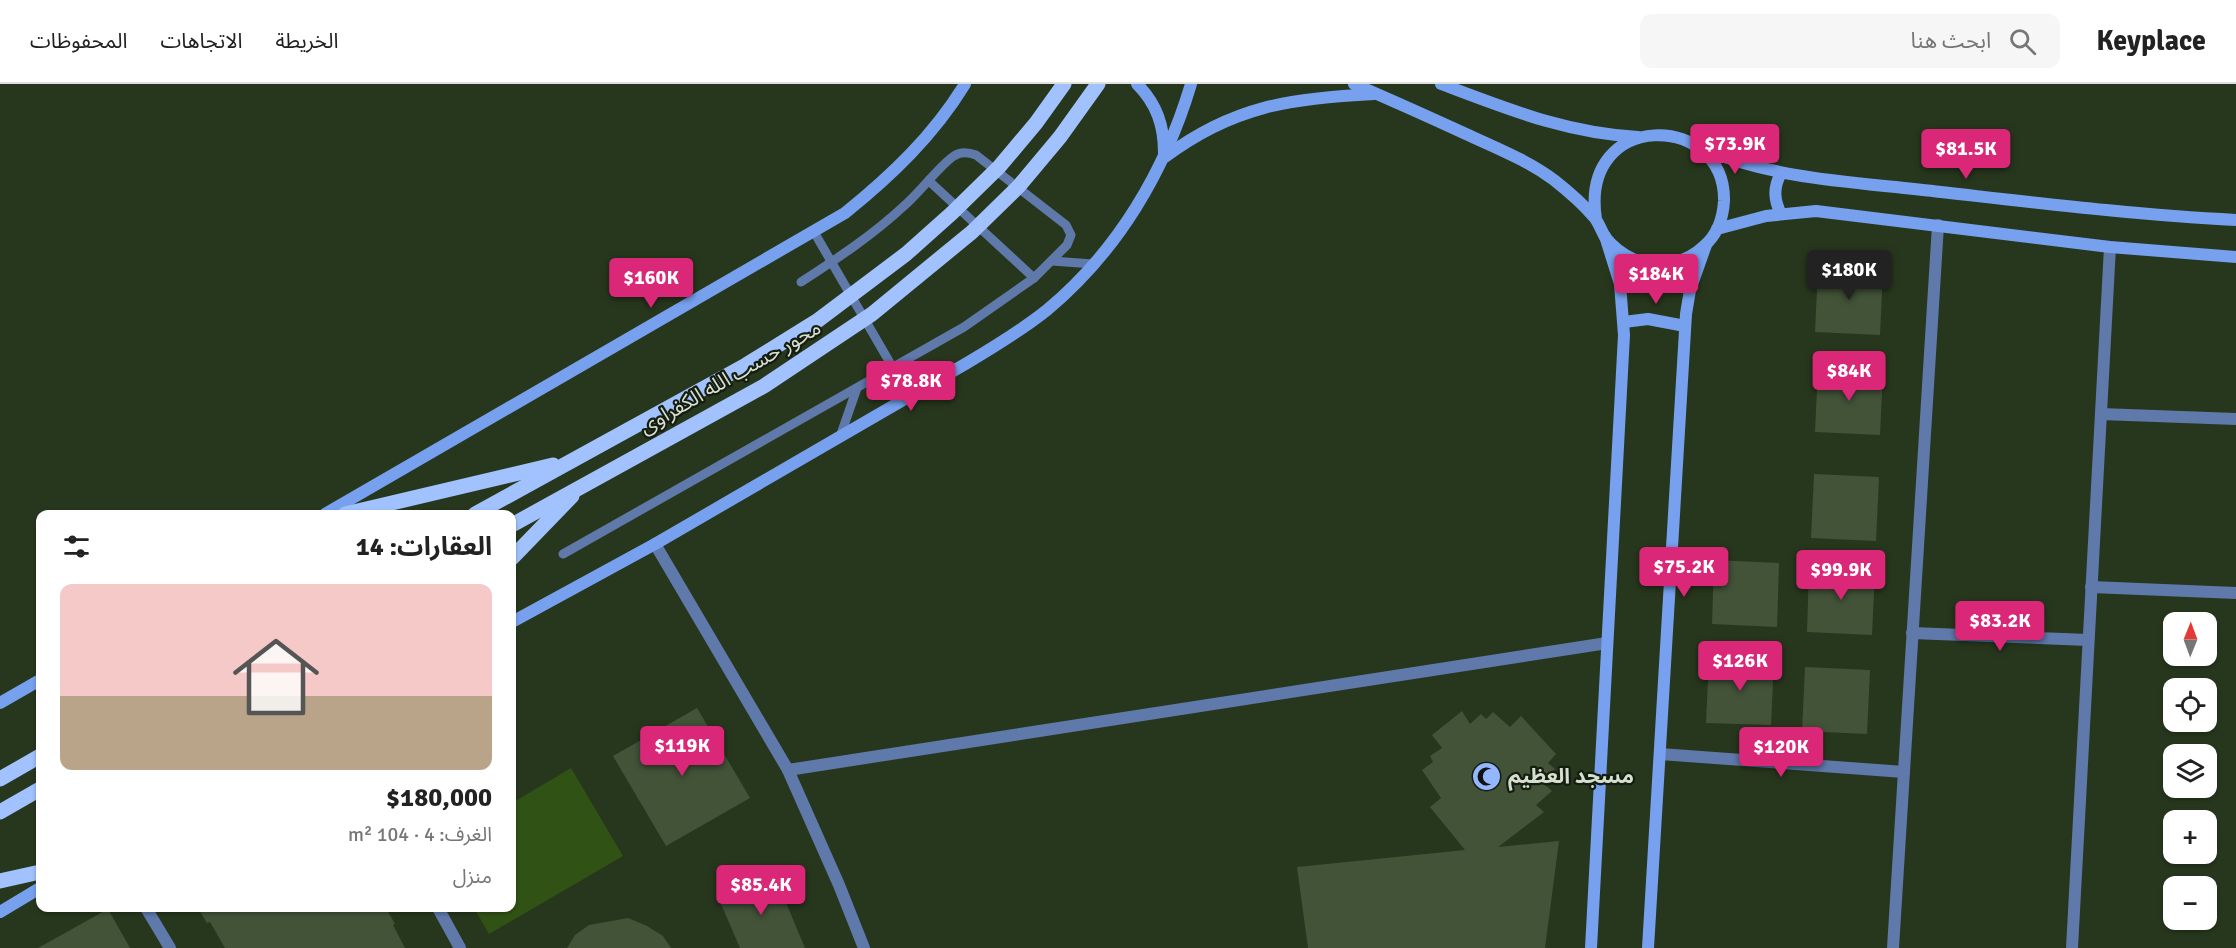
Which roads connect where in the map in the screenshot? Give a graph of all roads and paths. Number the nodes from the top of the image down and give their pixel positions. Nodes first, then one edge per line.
1 (956, 84) edge
2 (965, 84) edge
3 (1064, 84) edge
4 (1098, 84) edge
5 (1137, 84) edge
6 (1191, 84) edge
7 (1354, 84) edge
8 (1441, 84) edge
9 (1377, 94) junction
10 (952, 105) junction
11 (1639, 137) junction
12 (1694, 145) junction
13 (1164, 158) junction
14 (1780, 173) junction
15 (930, 182) junction
16 (1781, 214) junction
17 (1596, 219) junction
18 (2236, 220) edge
19 (1938, 225) junction
20 (1717, 229) junction
21 (814, 232) junction
22 (1605, 236) junction
23 (1706, 245) junction
24 (2110, 247) junction
25 (2236, 257) edge
26 (1052, 261) junction
27 (831, 262) junction
28 (1093, 264) junction
29 (1034, 278) junction
30 (801, 282) dead end
31 (1624, 322) junction
32 (1685, 326) junction
33 (893, 368) junction
34 (857, 388) junction
35 (2101, 414) junction
36 (2236, 419) edge
37 (842, 434) junction
38 (570, 461) junction
39 (585, 483) junction
40 (332, 510) edge
41 (362, 510) edge
42 (482, 510) edge
43 (516, 523) edge
44 (655, 544) junction
45 (516, 554) edge
46 (563, 554) dead end
47 (2091, 587) junction
48 (2236, 593) edge
49 (516, 620) edge
50 (1912, 633) junction
51 (2088, 640) junction
52 (1607, 643) junction
53 (36, 682) edge
54 (0, 703) edge
55 (1660, 754) junction
56 (36, 758) edge
57 (788, 770) junction
58 (1904, 772) junction
59 (0, 779) edge
60 (36, 791) edge
61 (0, 812) edge
62 (36, 873) edge
63 (0, 881) edge
64 (36, 890) edge
65 (0, 912) edge
66 (148, 912) edge
67 (440, 912) edge
68 (170, 948) edge
69 (460, 948) edge
70 (864, 948) edge
71 (1591, 948) edge
72 (1648, 948) edge
73 (1893, 948) edge
74 (2072, 948) edge

1 - 10 street
2 - 10 street
3 - 38 main road, محور حسب الله الكفراوى
4 - 39 main road, محور حسب الله الكفراوى
5 - 13 street
6 - 13 street
7 - 9 street
8 - 11 street
9 - 13 street
9 - 17 street
10 - 21 street
11 - 12 street
11 - 17 street
12 - 14 street
12 - 20 street
13 - 28 street
14 - 16 street
14 - 18 street
15 - 26 lane
15 - 27 lane
15 - 29 lane
16 - 19 street
16 - 20 street
17 - 22 street
19 - 24 street
19 - 50 street
20 - 23 street
21 - 27 lane
21 - 40 street
22 - 23 street
22 - 31 street
23 - 32 street
24 - 25 street
24 - 35 street
26 - 28 lane
26 - 29 lane
27 - 30 lane
27 - 33 lane
28 - 37 street
29 - 33 lane
31 - 32 street
31 - 52 street
32 - 55 street
33 - 34 lane
34 - 37 lane
34 - 46 lane
35 - 36 street
35 - 47 street
37 - 44 street
38 - 41 main road
38 - 42 main road, محور حسب الله الكفراوى
39 - 43 main road, محور حسب الله الكفراوى
39 - 45 main road
44 - 49 street
44 - 57 street
47 - 48 street
47 - 51 street
50 - 51 street
50 - 58 street
51 - 74 street
52 - 57 street
52 - 71 street
53 - 54 street
55 - 58 street
55 - 72 street
56 - 59 main road
57 - 70 street
58 - 73 street
60 - 61 main road
62 - 63 main road
64 - 65 street
66 - 68 street
67 - 69 street

